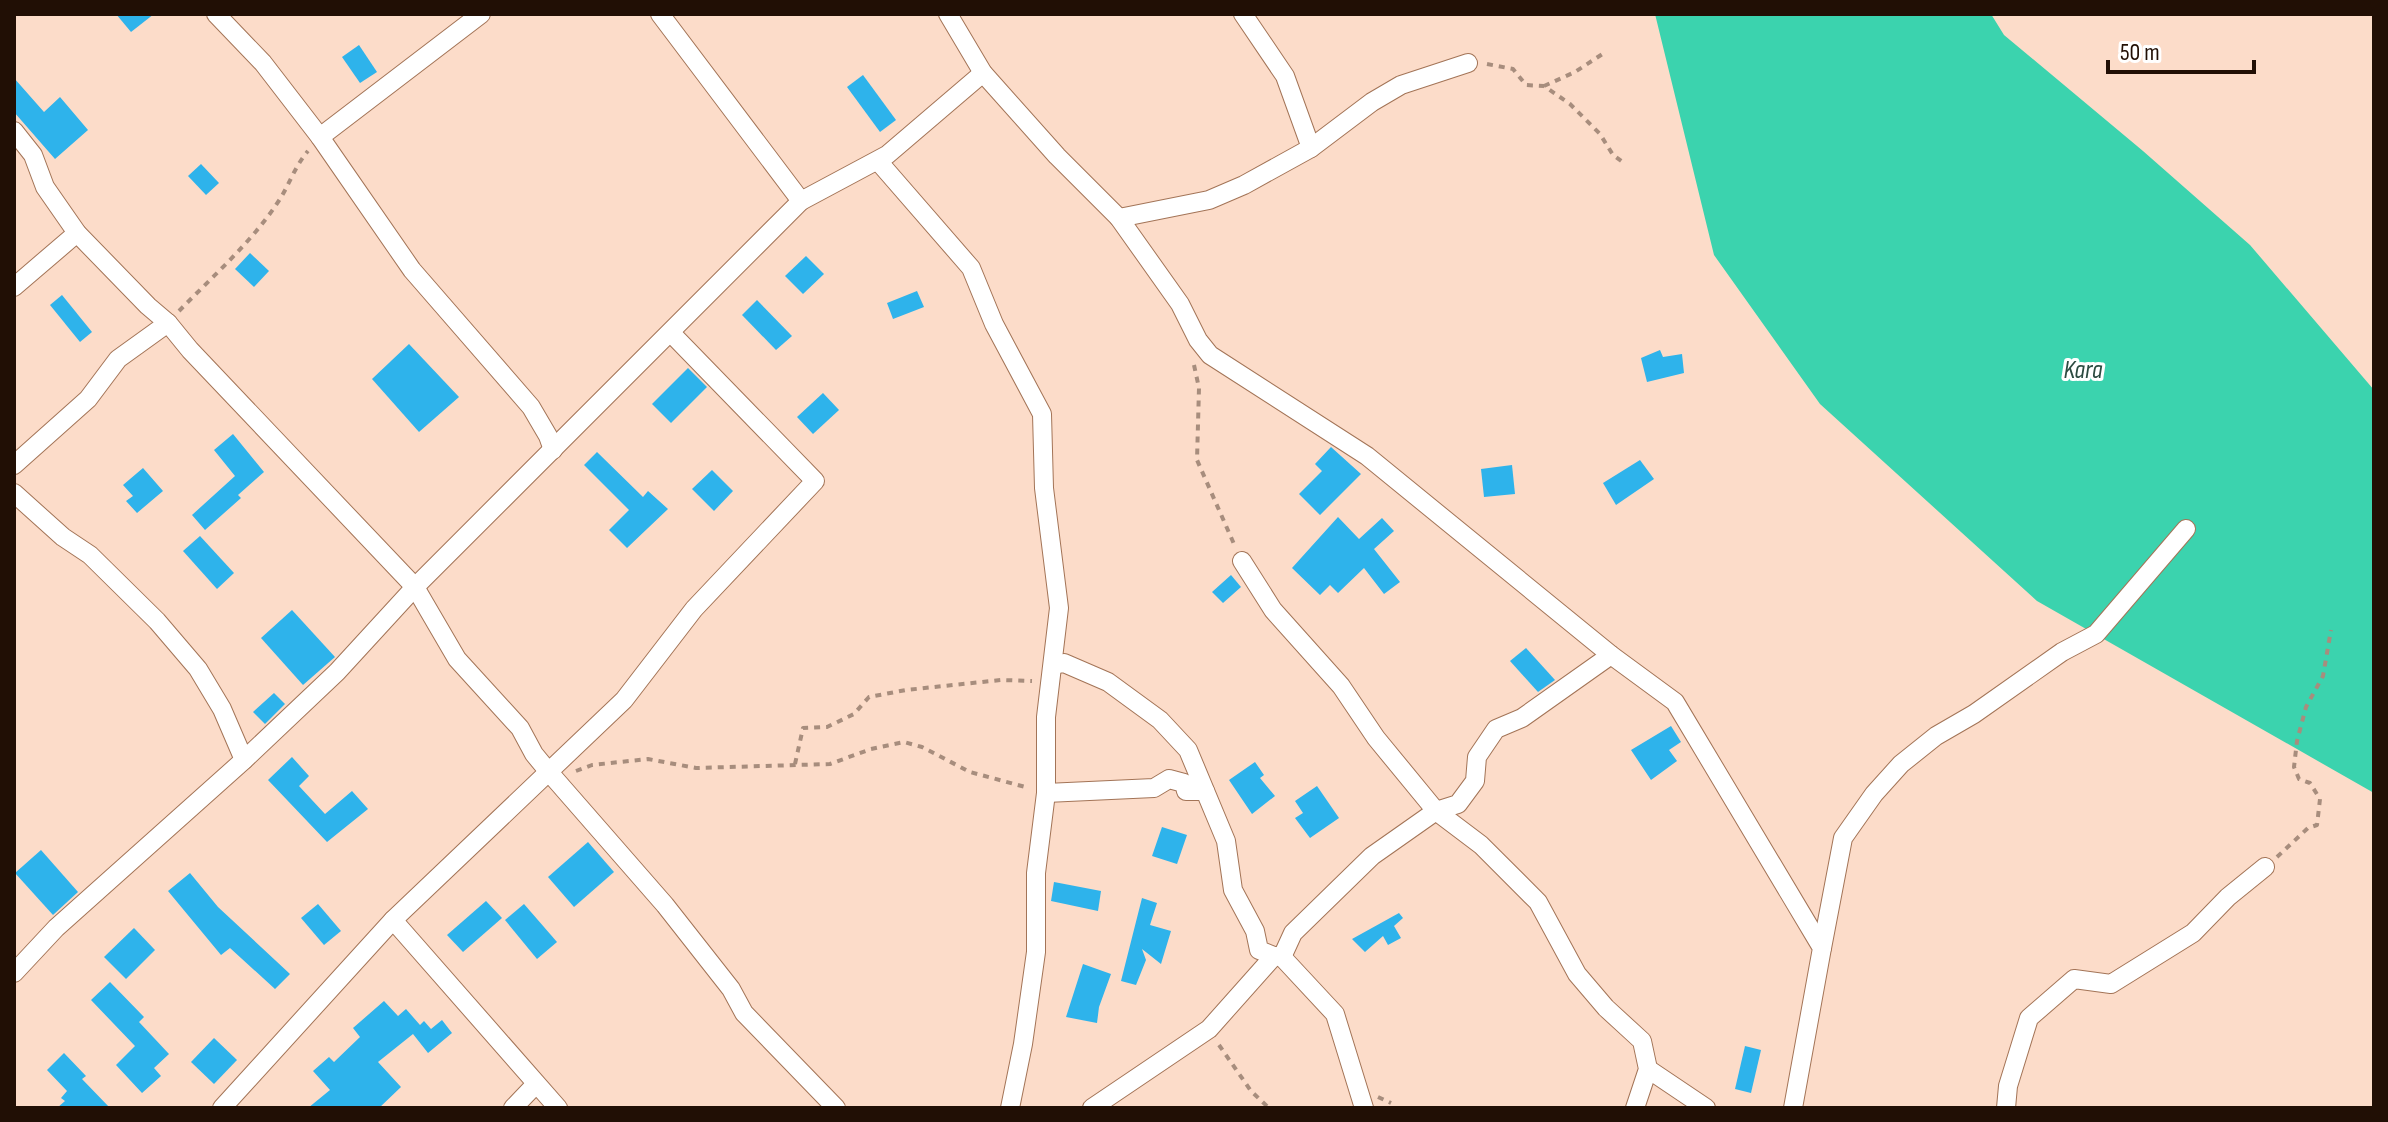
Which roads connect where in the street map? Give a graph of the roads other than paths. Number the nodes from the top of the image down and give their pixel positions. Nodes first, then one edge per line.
1 (481, 14) edge
2 (660, 14) edge
3 (1243, 14) edge
4 (224, 16) edge
5 (958, 19) edge
6 (1468, 63) road end
7 (983, 73) junction
8 (14, 131) edge
9 (320, 137) junction
10 (1311, 148) junction
11 (878, 161) junction
12 (801, 201) junction
13 (1119, 218) junction
14 (77, 233) junction
15 (14, 287) edge
16 (168, 323) junction
17 (671, 333) junction
18 (553, 450) junction
19 (14, 465) edge
20 (14, 493) edge
21 (2186, 529) dead end
22 (1242, 561) road end
23 (415, 587) junction
24 (1611, 655) junction
25 (1053, 665) junction
26 (244, 760) junction
27 (548, 771) junction
28 (1205, 791) junction
29 (1046, 793) junction
30 (1436, 811) junction
31 (2265, 867) road end
32 (393, 920) junction
33 (1822, 948) junction
34 (1278, 956) junction
35 (18, 960) edge
36 (1648, 1069) junction
37 (535, 1085) junction
38 (222, 1108) edge
39 (513, 1108) edge
40 (558, 1108) edge
41 (836, 1108) edge
42 (1010, 1108) edge
43 (1092, 1108) edge
44 (1364, 1108) edge
45 (1635, 1108) edge
46 (1706, 1108) edge
47 (1793, 1108) edge
48 (2006, 1108) edge

1 - 9 street
2 - 12 street
3 - 10 street
4 - 9 street
5 - 7 street
6 - 10 street
7 - 11 street
7 - 13 street
8 - 14 street
9 - 18 street
10 - 13 street
11 - 12 street
11 - 25 street
12 - 17 street
13 - 24 street
14 - 15 street
14 - 16 street
16 - 19 street
16 - 23 street
17 - 18 street
17 - 27 street
18 - 23 street
20 - 26 street
21 - 33 street
22 - 30 street
23 - 26 street
23 - 27 street
24 - 30 street
24 - 33 street
25 - 28 street
25 - 29 street
26 - 35 street
27 - 32 street
27 - 41 street
28 - 29 street
28 - 34 street
29 - 42 street
30 - 34 street
30 - 36 street
31 - 48 street
32 - 37 street
32 - 38 street
33 - 47 street
34 - 43 street
34 - 44 street
36 - 45 street
36 - 46 street
37 - 39 street
37 - 40 street

